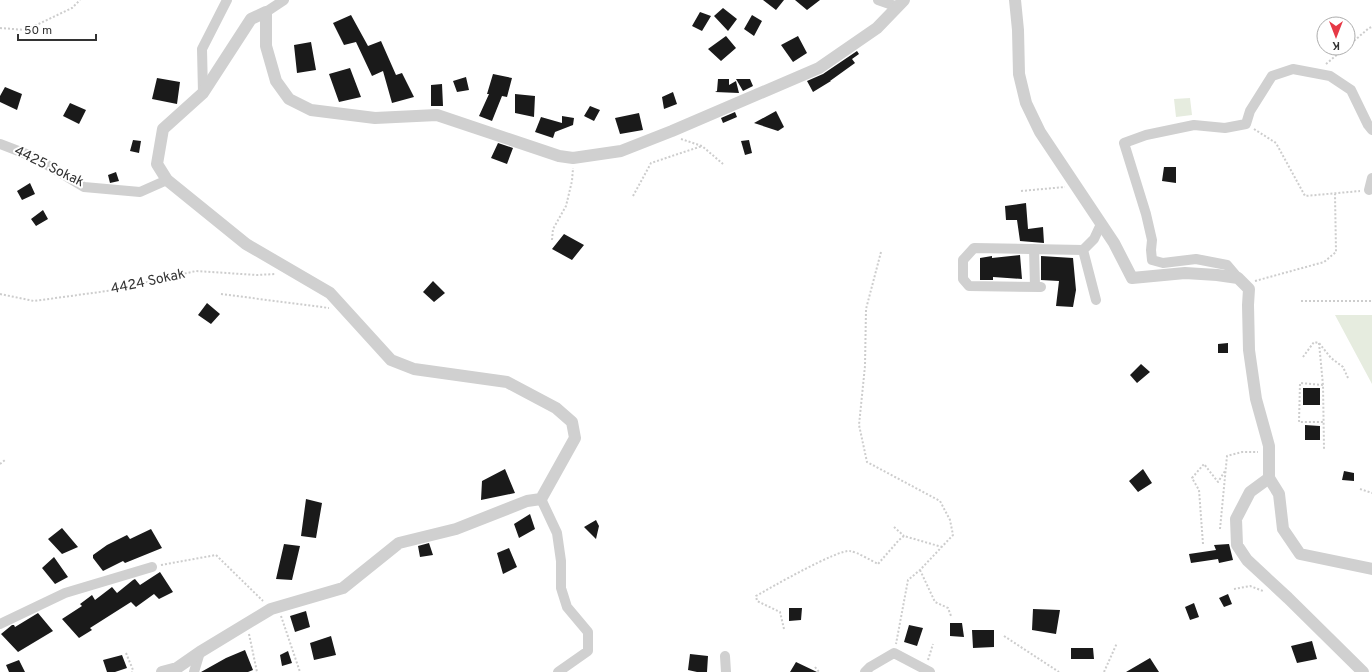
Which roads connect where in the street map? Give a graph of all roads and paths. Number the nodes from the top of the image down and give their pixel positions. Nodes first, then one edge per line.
1 (80, 0) edge
2 (227, 0) edge
3 (284, 0) edge
4 (878, 0) edge
5 (1014, 0) edge
6 (901, 3) edge
7 (266, 12) junction
8 (1372, 27) edge
9 (0, 28) edge
10 (1356, 39) edge
11 (1336, 56) edge
12 (1316, 73) junction
13 (203, 93) junction
14 (1246, 124) junction
15 (1372, 130) edge
16 (664, 134) junction
17 (0, 144) edge
18 (702, 146) junction
19 (573, 158) junction
20 (723, 164) dead end
21 (1372, 178) edge
22 (168, 180) junction
23 (1076, 186) junction
24 (1369, 190) joint
25 (1021, 191) dead end
26 (1335, 193) junction
27 (633, 196) dead end
28 (1101, 224) junction
29 (552, 240) dead end
30 (1034, 249) junction
31 (1083, 250) junction
32 (881, 252) dead end
33 (297, 274) junction
34 (1241, 281) junction
35 (0, 294) edge
36 (221, 294) dead end
37 (1096, 300) dead end
38 (1301, 301) dead end
39 (1372, 301) edge
40 (344, 310) junction
41 (1319, 343) junction
42 (1303, 357) dead end
43 (1348, 378) dead end
44 (1323, 385) junction
45 (1324, 422) junction
46 (1324, 449) dead end
47 (1269, 452) junction
48 (5, 460) dead end
49 (0, 464) edge
50 (1226, 471) junction
51 (1269, 478) junction
52 (1360, 489) dead end
53 (1372, 493) edge
54 (541, 499) junction
55 (894, 527) dead end
56 (1220, 529) dead end
57 (904, 536) junction
58 (1203, 544) dead end
59 (942, 547) junction
60 (152, 566) joint
61 (1372, 569) edge
62 (920, 570) junction
63 (1234, 589) dead end
64 (1263, 591) dead end
65 (275, 608) junction
66 (952, 616) dead end
67 (0, 624) edge
68 (246, 624) junction
69 (784, 629) dead end
70 (1004, 636) dead end
71 (1117, 643) dead end
72 (933, 644) dead end
73 (200, 652) junction
74 (126, 653) dead end
75 (894, 653) junction
76 (725, 656) dead end
77 (815, 667) dead end
78 (927, 671) edge
79 (132, 672) edge
80 (162, 672) edge
81 (194, 672) edge
82 (257, 672) edge
83 (300, 672) edge
84 (558, 672) edge
85 (726, 672) edge
86 (819, 672) edge
87 (865, 672) edge
88 (1059, 672) edge
89 (1104, 672) edge
90 (1363, 672) edge

1 - 9 path
2 - 13 street
3 - 7 street
4 - 6 street
5 - 23 street
6 - 16 street
7 - 13 street
7 - 19 street
8 - 10 path
11 - 12 path
12 - 14 street
12 - 15 street
13 - 22 street
14 - 26 path
14 - 34 street
16 - 18 path
16 - 19 street
17 - 22 street, 4425 Sokak
18 - 20 path
18 - 27 path
19 - 29 path
21 - 24 street
22 - 33 street
23 - 25 path
23 - 28 street
24 - 26 path
26 - 34 path
28 - 31 street
28 - 34 street
30 - 30 street
30 - 31 street
31 - 37 street
32 - 59 path
33 - 35 path, 4424 Sokak
33 - 40 street
34 - 47 street
36 - 40 path
38 - 39 path
40 - 54 street
41 - 42 path
41 - 43 path
41 - 44 path
44 - 45 path
44 - 45 path
45 - 46 path
47 - 50 path
47 - 51 street
48 - 49 path
50 - 56 path
50 - 58 path
51 - 61 street
51 - 90 street
52 - 53 path
54 - 65 street
54 - 84 street
55 - 57 path
57 - 59 path
57 - 69 path
59 - 62 path
60 - 65 path
60 - 67 street
62 - 66 path
62 - 75 path
63 - 64 path
65 - 68 street
65 - 83 path
68 - 73 street
68 - 82 path
70 - 88 path
71 - 89 path
72 - 78 path
73 - 80 street
73 - 81 street
74 - 79 path
75 - 78 street
75 - 87 street
76 - 85 street
77 - 86 path

